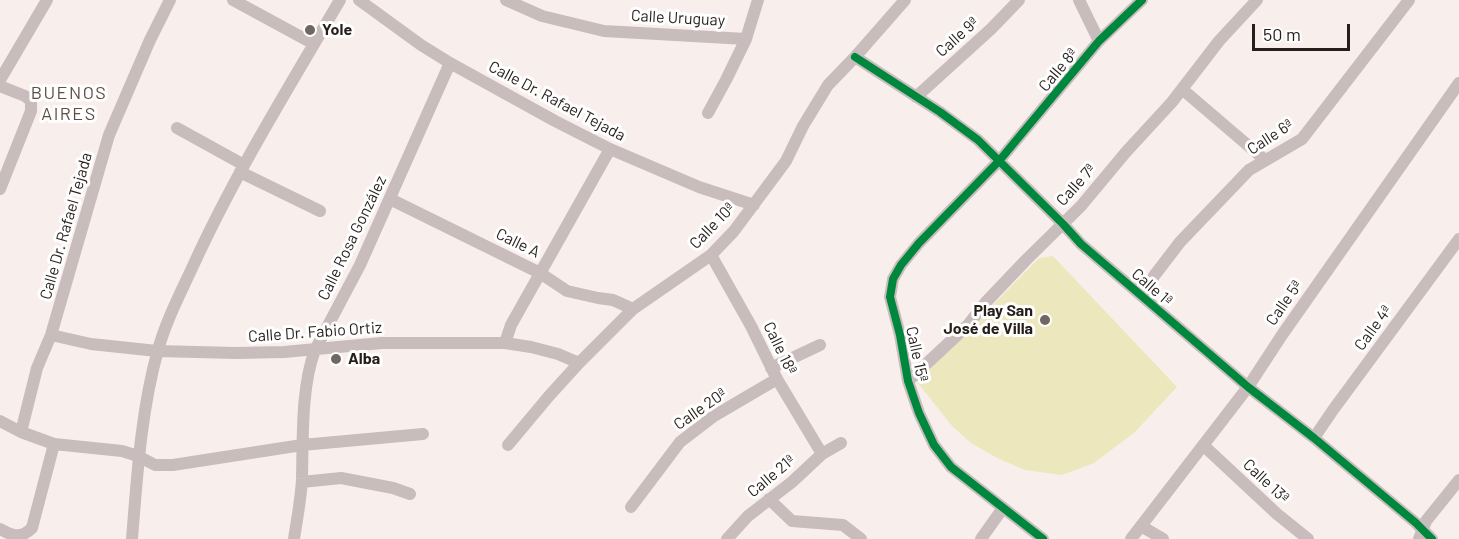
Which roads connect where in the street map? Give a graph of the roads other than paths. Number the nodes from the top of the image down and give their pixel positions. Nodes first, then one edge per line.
1 (47, 0) edge
2 (170, 0) edge
3 (233, 0) edge
4 (340, 0) edge
5 (359, 0) edge
6 (506, 0) edge
7 (758, 0) edge
8 (905, 0) edge
9 (1019, 0) edge
10 (1079, 0) edge
11 (1142, 0) edge
12 (1257, 0) edge
13 (1409, 0) edge
14 (746, 39) junction
15 (1099, 41) junction
16 (314, 45) junction
17 (855, 57) junction
18 (450, 63) junction
19 (0, 80) edge
20 (1459, 83) edge
21 (0, 86) edge
22 (1182, 89) junction
23 (916, 97) junction
24 (708, 113) dead end
25 (177, 128) dead end
26 (610, 149) junction
27 (1265, 160) junction
28 (999, 161) junction
29 (242, 168) junction
30 (0, 189) edge
31 (390, 199) junction
32 (754, 205) junction
33 (320, 211) dead end
34 (1063, 224) junction
35 (1459, 239) edge
36 (711, 255) junction
37 (540, 273) junction
38 (1144, 298) junction
39 (633, 309) junction
40 (51, 335) junction
41 (505, 343) junction
42 (820, 345) dead end
43 (315, 350) junction
44 (157, 351) junction
45 (579, 363) junction
46 (774, 374) junction
47 (908, 381) junction
48 (1248, 387) junction
49 (0, 421) edge
50 (21, 432) junction
51 (423, 434) dead end
52 (1314, 438) junction
53 (841, 443) dead end
54 (54, 444) junction
55 (302, 445) junction
56 (508, 445) dead end
57 (1203, 445) junction
58 (822, 453) junction
59 (138, 456) junction
60 (1459, 480) edge
61 (302, 482) junction
62 (410, 494) dead end
63 (770, 500) junction
64 (631, 507) dead end
65 (1003, 508) junction
66 (1141, 526) junction
67 (0, 529) edge
68 (1421, 534) edge
69 (132, 539) edge
70 (294, 539) edge
71 (727, 539) edge
72 (861, 539) edge
73 (981, 539) edge
74 (1043, 539) edge
75 (1131, 539) edge
76 (1162, 539) edge
77 (1308, 539) edge
78 (1432, 539) edge

1 - 19 street
2 - 40 street, Calle Dr. Rafael Tejada
3 - 16 street
4 - 16 street
5 - 18 street, Calle Dr. Rafael Tejada
6 - 14 street, Calle Uruguay
7 - 14 street
8 - 17 street, Calle 10ª
9 - 23 street, Calle 9ª
10 - 15 street
11 - 15 street, Calle 8ª
12 - 22 street, Calle 7ª
13 - 27 street, Calle 6ª
14 - 24 street
15 - 28 street, Calle 8ª
16 - 29 street
17 - 23 street, Calle 1ª
17 - 32 street, Calle 10ª
18 - 26 street, Calle Dr. Rafael Tejada
18 - 31 street, Calle Rosa González
20 - 48 street, Calle 5ª
21 - 30 street
22 - 27 street
22 - 34 street, Calle 7ª
23 - 28 street, Calle 1ª
25 - 29 street
26 - 32 street, Calle Dr. Rafael Tejada
26 - 37 street
27 - 38 street, Calle 6ª
28 - 34 street, Calle 1ª
28 - 47 street, Calle 15ª
29 - 33 street
29 - 44 street
31 - 37 street, Calle A
31 - 43 street, Calle Rosa González
32 - 36 street, Calle 10ª
34 - 38 street, Calle 1ª
34 - 47 street, Calle 7ª
35 - 52 street, Calle 4ª
36 - 39 street, Calle 10ª
36 - 46 street, Calle 18ª
37 - 39 street, Calle A
37 - 41 street
38 - 48 street, Calle 1ª
39 - 45 street, Calle 10ª
40 - 44 street, Calle Dr. Fabio Ortiz
40 - 50 street, Calle Dr. Rafael Tejada
41 - 43 street, Calle Dr. Fabio Ortiz
41 - 45 street, Calle Dr. Fabio Ortiz
42 - 46 street, Calle 20ª
43 - 44 street, Calle Dr. Fabio Ortiz
43 - 55 street, Calle Rosa González
44 - 59 street
45 - 56 street, Calle 10ª
46 - 58 street, Calle 18ª
46 - 64 street, Calle 20ª
47 - 65 street, Calle 15ª
48 - 52 street, Calle 1ª
48 - 57 street, Calle 5ª
49 - 50 street
50 - 54 street
51 - 55 street
52 - 68 street, Calle 1ª
53 - 58 street, Calle 21ª
54 - 59 street
54 - 67 street
55 - 59 street
55 - 61 street, Calle Rosa González
57 - 66 street, Calle 5ª
57 - 77 street, Calle 13ª
58 - 63 street, Calle 21ª
59 - 69 street
60 - 68 street
61 - 62 street
61 - 70 street, Calle Rosa González
63 - 71 street, Calle 21ª
63 - 72 street
65 - 73 street
65 - 74 street, Calle 15ª
66 - 75 street, Calle 5ª
66 - 76 street
68 - 78 street, Calle 1ª

